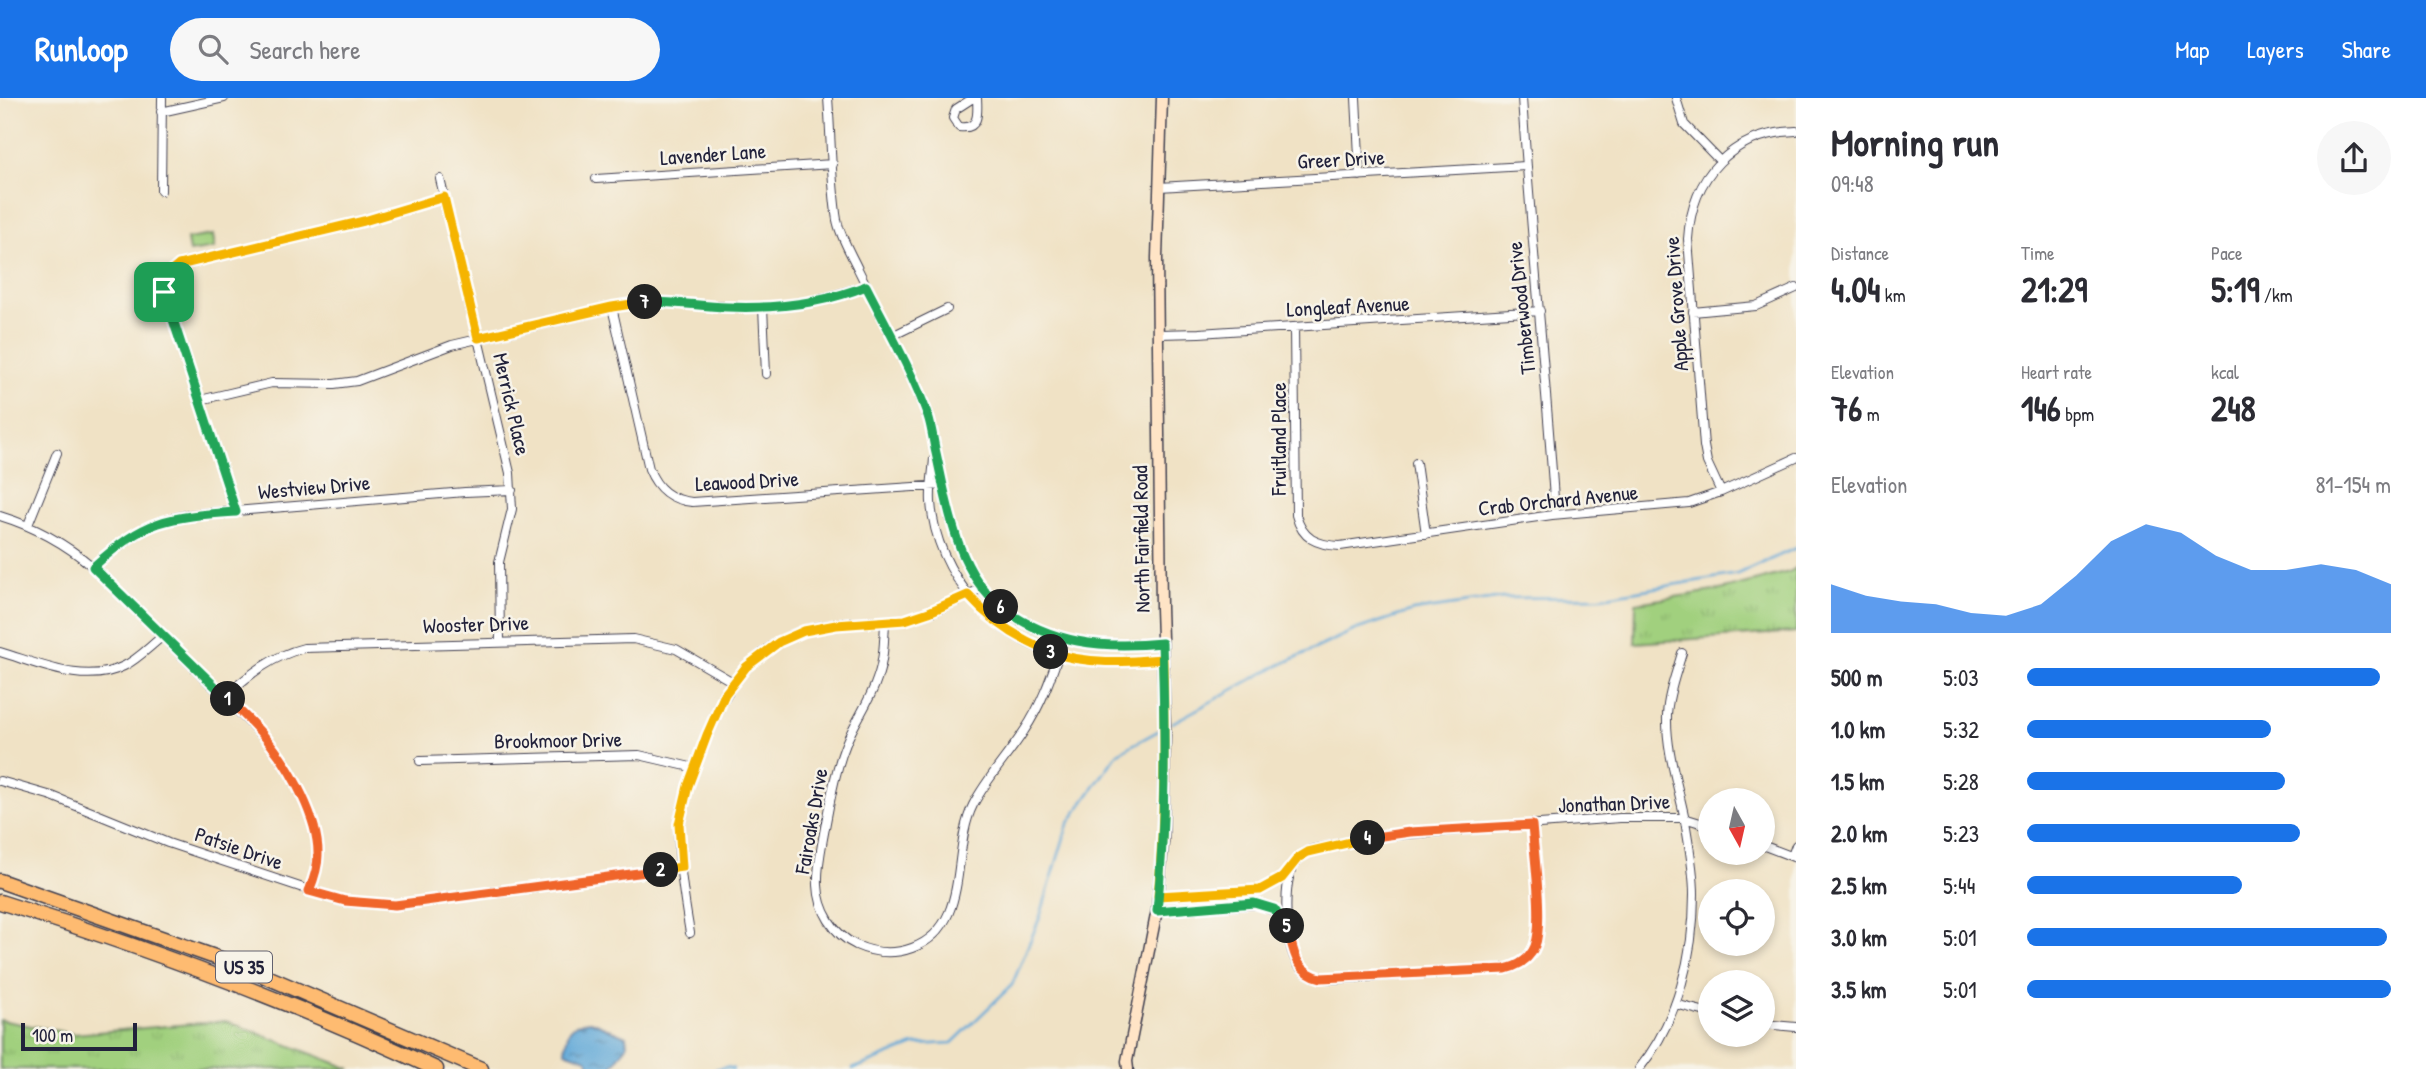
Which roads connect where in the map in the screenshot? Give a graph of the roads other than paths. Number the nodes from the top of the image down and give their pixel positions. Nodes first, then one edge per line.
1 (162, 98) edge
2 (224, 98) edge
3 (828, 98) edge
4 (1162, 98) edge
5 (1356, 98) edge
6 (1522, 98) edge
7 (1676, 98) edge
8 (162, 112) junction
9 (1796, 131) edge
10 (1720, 161) junction
11 (833, 164) junction
12 (1526, 166) junction
13 (1360, 176) junction
14 (440, 178) dead end
15 (596, 179) dead end
16 (1159, 187) junction
17 (161, 191) dead end
18 (444, 197) junction
19 (866, 286) junction
20 (1796, 288) edge
21 (612, 307) junction
22 (763, 307) junction
23 (947, 309) dead end
24 (1539, 312) junction
25 (1693, 312) junction
26 (1294, 327) junction
27 (1159, 334) junction
28 (892, 337) junction
29 (478, 338) junction
30 (766, 374) dead end
31 (200, 400) junction
32 (935, 449) junction
33 (57, 453) dead end
34 (1796, 458) edge
35 (1416, 463) dead end
36 (943, 485) junction
37 (932, 486) junction
38 (512, 490) junction
39 (1721, 492) junction
40 (236, 512) junction
41 (1555, 514) junction
42 (0, 516) edge
43 (28, 525) junction
44 (1426, 534) junction
45 (1316, 542) joint
46 (93, 567) junction
47 (982, 589) junction
48 (968, 595) junction
49 (885, 622) junction
50 (163, 636) junction
51 (1064, 639) junction
52 (500, 641) junction
53 (1162, 643) junction
54 (0, 652) edge
55 (1682, 653) dead end
56 (1059, 655) junction
57 (1163, 659) junction
58 (733, 682) junction
59 (225, 696) junction
60 (420, 761) dead end
61 (695, 768) junction
62 (0, 781) edge
63 (1684, 818) junction
64 (1698, 822) edge
65 (1532, 825) junction
66 (1796, 845) edge
67 (1775, 850) edge
68 (1794, 857) edge
69 (682, 867) junction
70 (1292, 868) junction
71 (0, 881) edge
72 (309, 891) junction
73 (1158, 896) junction
74 (0, 902) edge
75 (1157, 911) junction
76 (1289, 930) junction
77 (690, 933) dead end
78 (1675, 1004) junction
79 (1698, 1010) edge
80 (1775, 1025) edge
81 (1796, 1027) edge
82 (1126, 1066) edge
83 (436, 1069) edge
84 (481, 1069) edge
85 (1640, 1069) edge

1 - 8 street
2 - 8 street
3 - 11 street
4 - 16 main road, North Fairfield Road
5 - 13 street
6 - 12 street, Timberwood Drive
7 - 10 street
8 - 17 street
9 - 10 street, Apple Grove Drive
10 - 25 street, Apple Grove Drive
11 - 15 street, Lavender Lane
11 - 19 street
12 - 13 street, Greer Drive
12 - 24 street, Timberwood Drive
13 - 16 street, Greer Drive
14 - 18 street, Merrick Place
16 - 27 main road, North Fairfield Road
18 - 29 street, Merrick Place
18 - 31 street
19 - 22 street
19 - 28 street
20 - 25 street
21 - 22 street
21 - 29 street
21 - 37 street, Leawood Drive
22 - 30 street
23 - 28 street
24 - 26 street, Longleaf Avenue
24 - 41 street, Timberwood Drive
25 - 39 street, Apple Grove Drive
26 - 27 street, Longleaf Avenue
26 - 45 street, Fruitland Place
27 - 53 main road, North Fairfield Road
28 - 32 street
29 - 31 street
29 - 38 street, Merrick Place
31 - 40 street
32 - 36 street
32 - 37 street
33 - 43 street
34 - 39 street, Crab Orchard Avenue
35 - 44 street
36 - 37 street, Leawood Drive
36 - 47 street
37 - 48 street
38 - 40 street, Westview Drive
38 - 52 street, Merrick Place
39 - 41 street, Crab Orchard Avenue
40 - 46 street, Westview Drive
41 - 44 street, Crab Orchard Avenue
42 - 43 street
43 - 46 street
44 - 45 street, Crab Orchard Avenue
46 - 50 street
47 - 48 street
47 - 51 street
48 - 49 street
48 - 56 street
49 - 56 street, Fairoaks Drive
49 - 58 street
50 - 54 street
50 - 59 street
51 - 53 street
51 - 56 street, Fairoaks Drive
52 - 58 street, Wooster Drive
52 - 59 street, Wooster Drive
53 - 57 main road, North Fairfield Road
55 - 63 street
56 - 57 street
57 - 73 main road, North Fairfield Road
58 - 61 street
59 - 72 street
60 - 61 street, Brookmoor Drive
61 - 69 street
62 - 72 street, Patsie Drive
63 - 64 street, Jonathan Drive
63 - 65 street, Jonathan Drive
63 - 78 street
65 - 70 street, Jonathan Drive
65 - 76 street
66 - 68 street
67 - 68 street
69 - 72 street, Patsie Drive
69 - 77 street
70 - 73 street, Jonathan Drive
70 - 76 street
71 - 84 highway, US 35
73 - 75 main road, North Fairfield Road
74 - 83 highway, US 35
75 - 76 street
75 - 82 main road, North Fairfield Road
78 - 79 street
78 - 85 street
80 - 81 street

